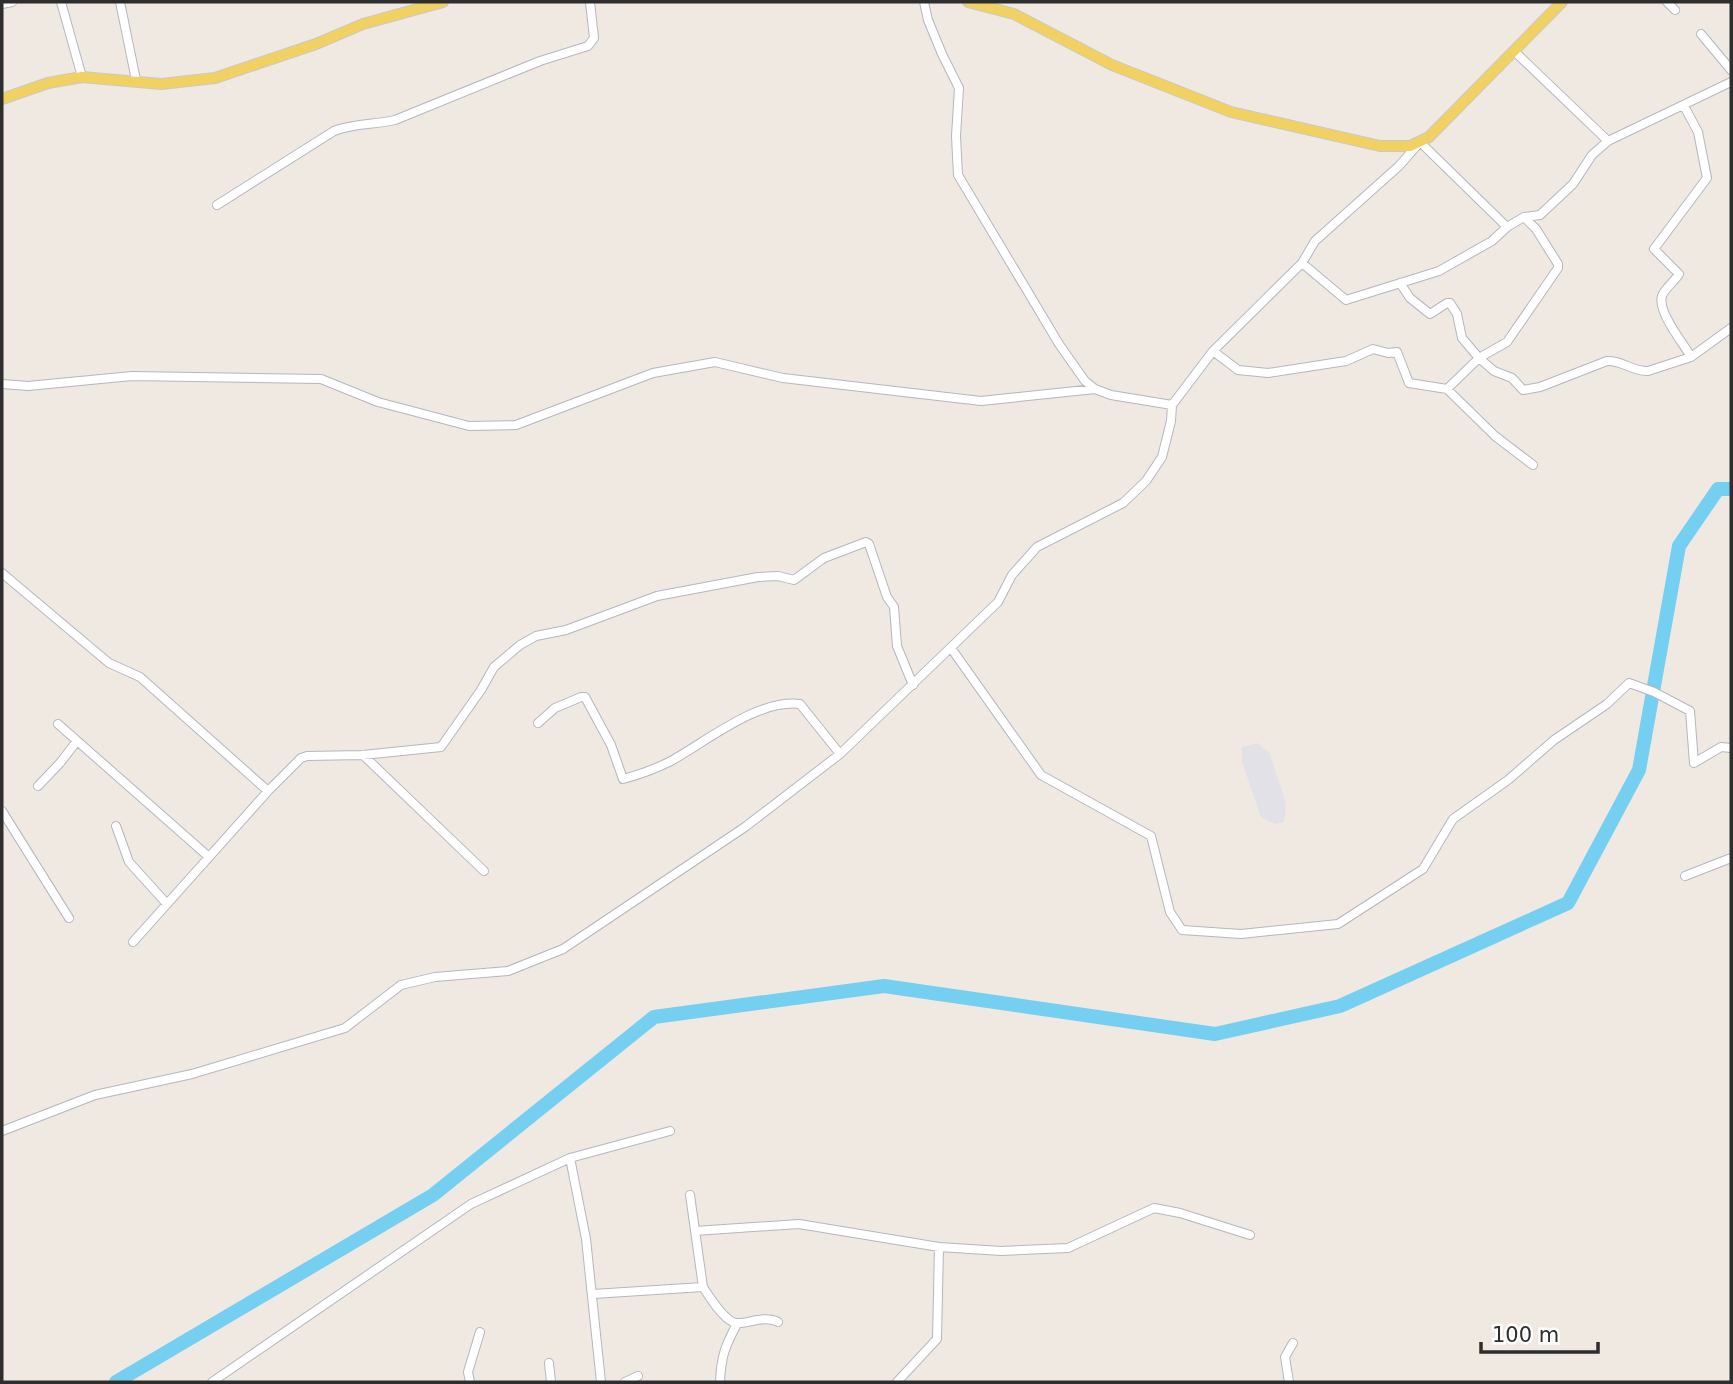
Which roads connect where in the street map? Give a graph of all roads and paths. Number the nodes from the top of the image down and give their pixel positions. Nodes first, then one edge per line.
1 (12, 2) edge
2 (61, 2) edge
3 (120, 2) edge
4 (443, 2) edge
5 (590, 2) edge
6 (924, 2) edge
7 (968, 2) edge
8 (1562, 2) edge
9 (1667, 2) edge
10 (2, 4) edge
11 (1675, 10) dead end
12 (1701, 34) dead end
13 (1514, 51) junction
14 (1731, 70) edge
15 (82, 77) junction
16 (136, 80) junction
17 (1731, 82) edge
18 (2, 99) edge
19 (1684, 106) junction
20 (1608, 141) junction
21 (1420, 142) junction
22 (217, 205) dead end
23 (1524, 217) junction
24 (1507, 227) junction
25 (1302, 263) junction
26 (1400, 283) junction
27 (1731, 328) edge
28 (1213, 351) junction
29 (1691, 357) junction
30 (1479, 358) junction
31 (2, 384) edge
32 (1095, 389) junction
33 (1447, 389) junction
34 (1172, 405) junction
35 (1532, 465) dead end
36 (2, 573) edge
37 (951, 648) junction
38 (913, 685) junction
39 (538, 723) dead end
40 (58, 724) dead end
41 (77, 741) junction
42 (1731, 748) edge
43 (840, 754) junction
44 (363, 755) junction
45 (38, 786) dead end
46 (268, 791) junction
47 (2, 811) edge
48 (116, 826) dead end
49 (209, 857) junction
50 (1731, 858) edge
51 (484, 871) dead end
52 (1685, 876) dead end
53 (167, 904) junction
54 (69, 918) dead end
55 (133, 942) dead end
56 (2, 1131) edge
57 (670, 1131) dead end
58 (570, 1158) junction
59 (690, 1195) dead end
60 (695, 1231) junction
61 (1250, 1235) dead end
62 (939, 1247) junction
63 (703, 1287) junction
64 (593, 1294) junction
65 (778, 1322) dead end
66 (737, 1324) junction
67 (480, 1332) dead end
68 (1293, 1343) dead end
69 (549, 1363) dead end
70 (638, 1376) dead end
71 (212, 1382) edge
72 (470, 1382) edge
73 (551, 1382) edge
74 (601, 1382) edge
75 (625, 1382) edge
76 (720, 1382) edge
77 (897, 1382) edge
78 (1289, 1382) edge

1 - 10 street
2 - 15 street
3 - 16 street
4 - 16 main road
5 - 22 street
6 - 32 street
7 - 21 main road
8 - 13 main road
9 - 11 street
12 - 14 street
13 - 20 street
13 - 21 main road
15 - 16 main road
15 - 18 main road
17 - 19 street
19 - 20 street
19 - 29 street
20 - 23 street
21 - 24 street
21 - 25 street
23 - 24 street
23 - 30 street
24 - 26 street
25 - 26 street
25 - 28 street
26 - 30 street
27 - 29 street
28 - 33 street
28 - 34 street
29 - 30 street
30 - 33 street
31 - 32 street
32 - 34 street
33 - 35 street
34 - 37 street
36 - 46 street
37 - 38 street
37 - 42 street
38 - 43 street
38 - 44 street
39 - 43 street
40 - 41 street
41 - 45 street
41 - 49 street
43 - 56 street
44 - 46 street
44 - 51 street
46 - 49 street
47 - 54 street
48 - 53 street
49 - 53 street
50 - 52 street
53 - 55 street
57 - 58 street
58 - 64 street
58 - 71 street
59 - 60 street
60 - 62 street
60 - 63 street
61 - 62 street
62 - 77 street
63 - 64 street
63 - 66 street
64 - 74 street
65 - 66 street
66 - 76 street
67 - 72 street
68 - 78 street
69 - 73 street
70 - 75 street

